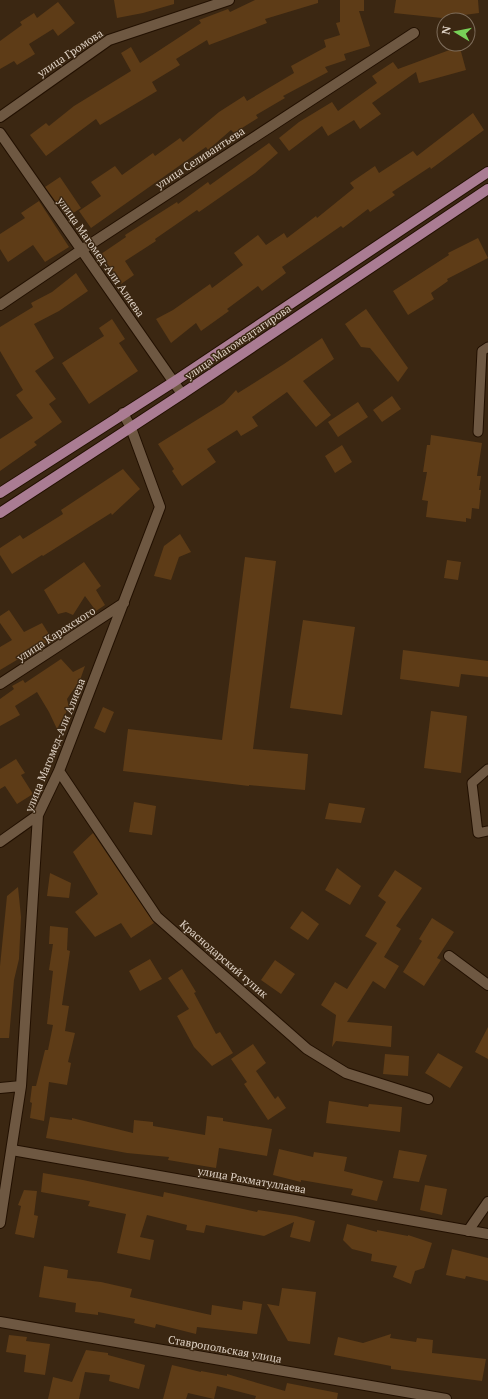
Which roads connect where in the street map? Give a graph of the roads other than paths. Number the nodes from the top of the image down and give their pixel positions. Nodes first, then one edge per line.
1 (229, 0) edge
2 (414, 34) dead end
3 (0, 117) edge
4 (0, 133) edge
5 (488, 172) edge
6 (488, 189) edge
7 (80, 251) junction
8 (0, 305) edge
9 (488, 346) edge
10 (175, 381) junction
11 (182, 394) junction
12 (123, 413) junction
13 (131, 428) junction
14 (478, 432) dead end
15 (0, 493) edge
16 (0, 513) edge
17 (124, 603) junction
18 (0, 684) edge
19 (488, 769) edge
20 (59, 771) junction
21 (38, 815) junction
22 (488, 831) edge
23 (0, 842) edge
24 (449, 956) dead end
25 (488, 985) edge
26 (21, 1086) junction
27 (0, 1088) edge
28 (428, 1099) dead end
29 (12, 1150) junction
30 (488, 1202) edge
31 (0, 1223) edge
32 (468, 1231) junction
33 (488, 1234) edge
34 (0, 1322) edge
35 (446, 1399) edge

1 - 3 street, улица Громова
2 - 7 street, улица Селивантьева
4 - 7 street, улица Магомед-Али Алиева
5 - 10 main road, улица Магомедтагирова
6 - 11 main road, улица Магомедтагирова
7 - 8 street, улица Селивантьева
7 - 10 street, улица Магомед-Али Алиева
9 - 14 lane
10 - 11 street, улица Магомед-Али Алиева
10 - 12 main road, улица Магомедтагирова
11 - 13 main road, улица Магомедтагирова
12 - 13 street, улица Магомед-Али Алиева
12 - 15 main road, улица Магомедтагирова
13 - 16 main road, улица Магомедтагирова
13 - 17 street, улица Магомед-Али Алиева
17 - 18 street, улица Карахского
17 - 20 street, улица Магомед-Али Алиева
19 - 22 lane
20 - 21 street, улица Магомед-Али Алиева
20 - 28 street, Краснодарский тупик
21 - 23 street
21 - 26 street, улица Магомед-Али Алиева
24 - 25 street
26 - 27 street
26 - 29 street, улица Магомед-Али Алиева
29 - 31 street, улица Магомед-Али Алиева
29 - 32 street, улица Рахматуллаева
30 - 32 street
32 - 33 street, улица Рахматуллаева
34 - 35 street, Ставропольская улица

